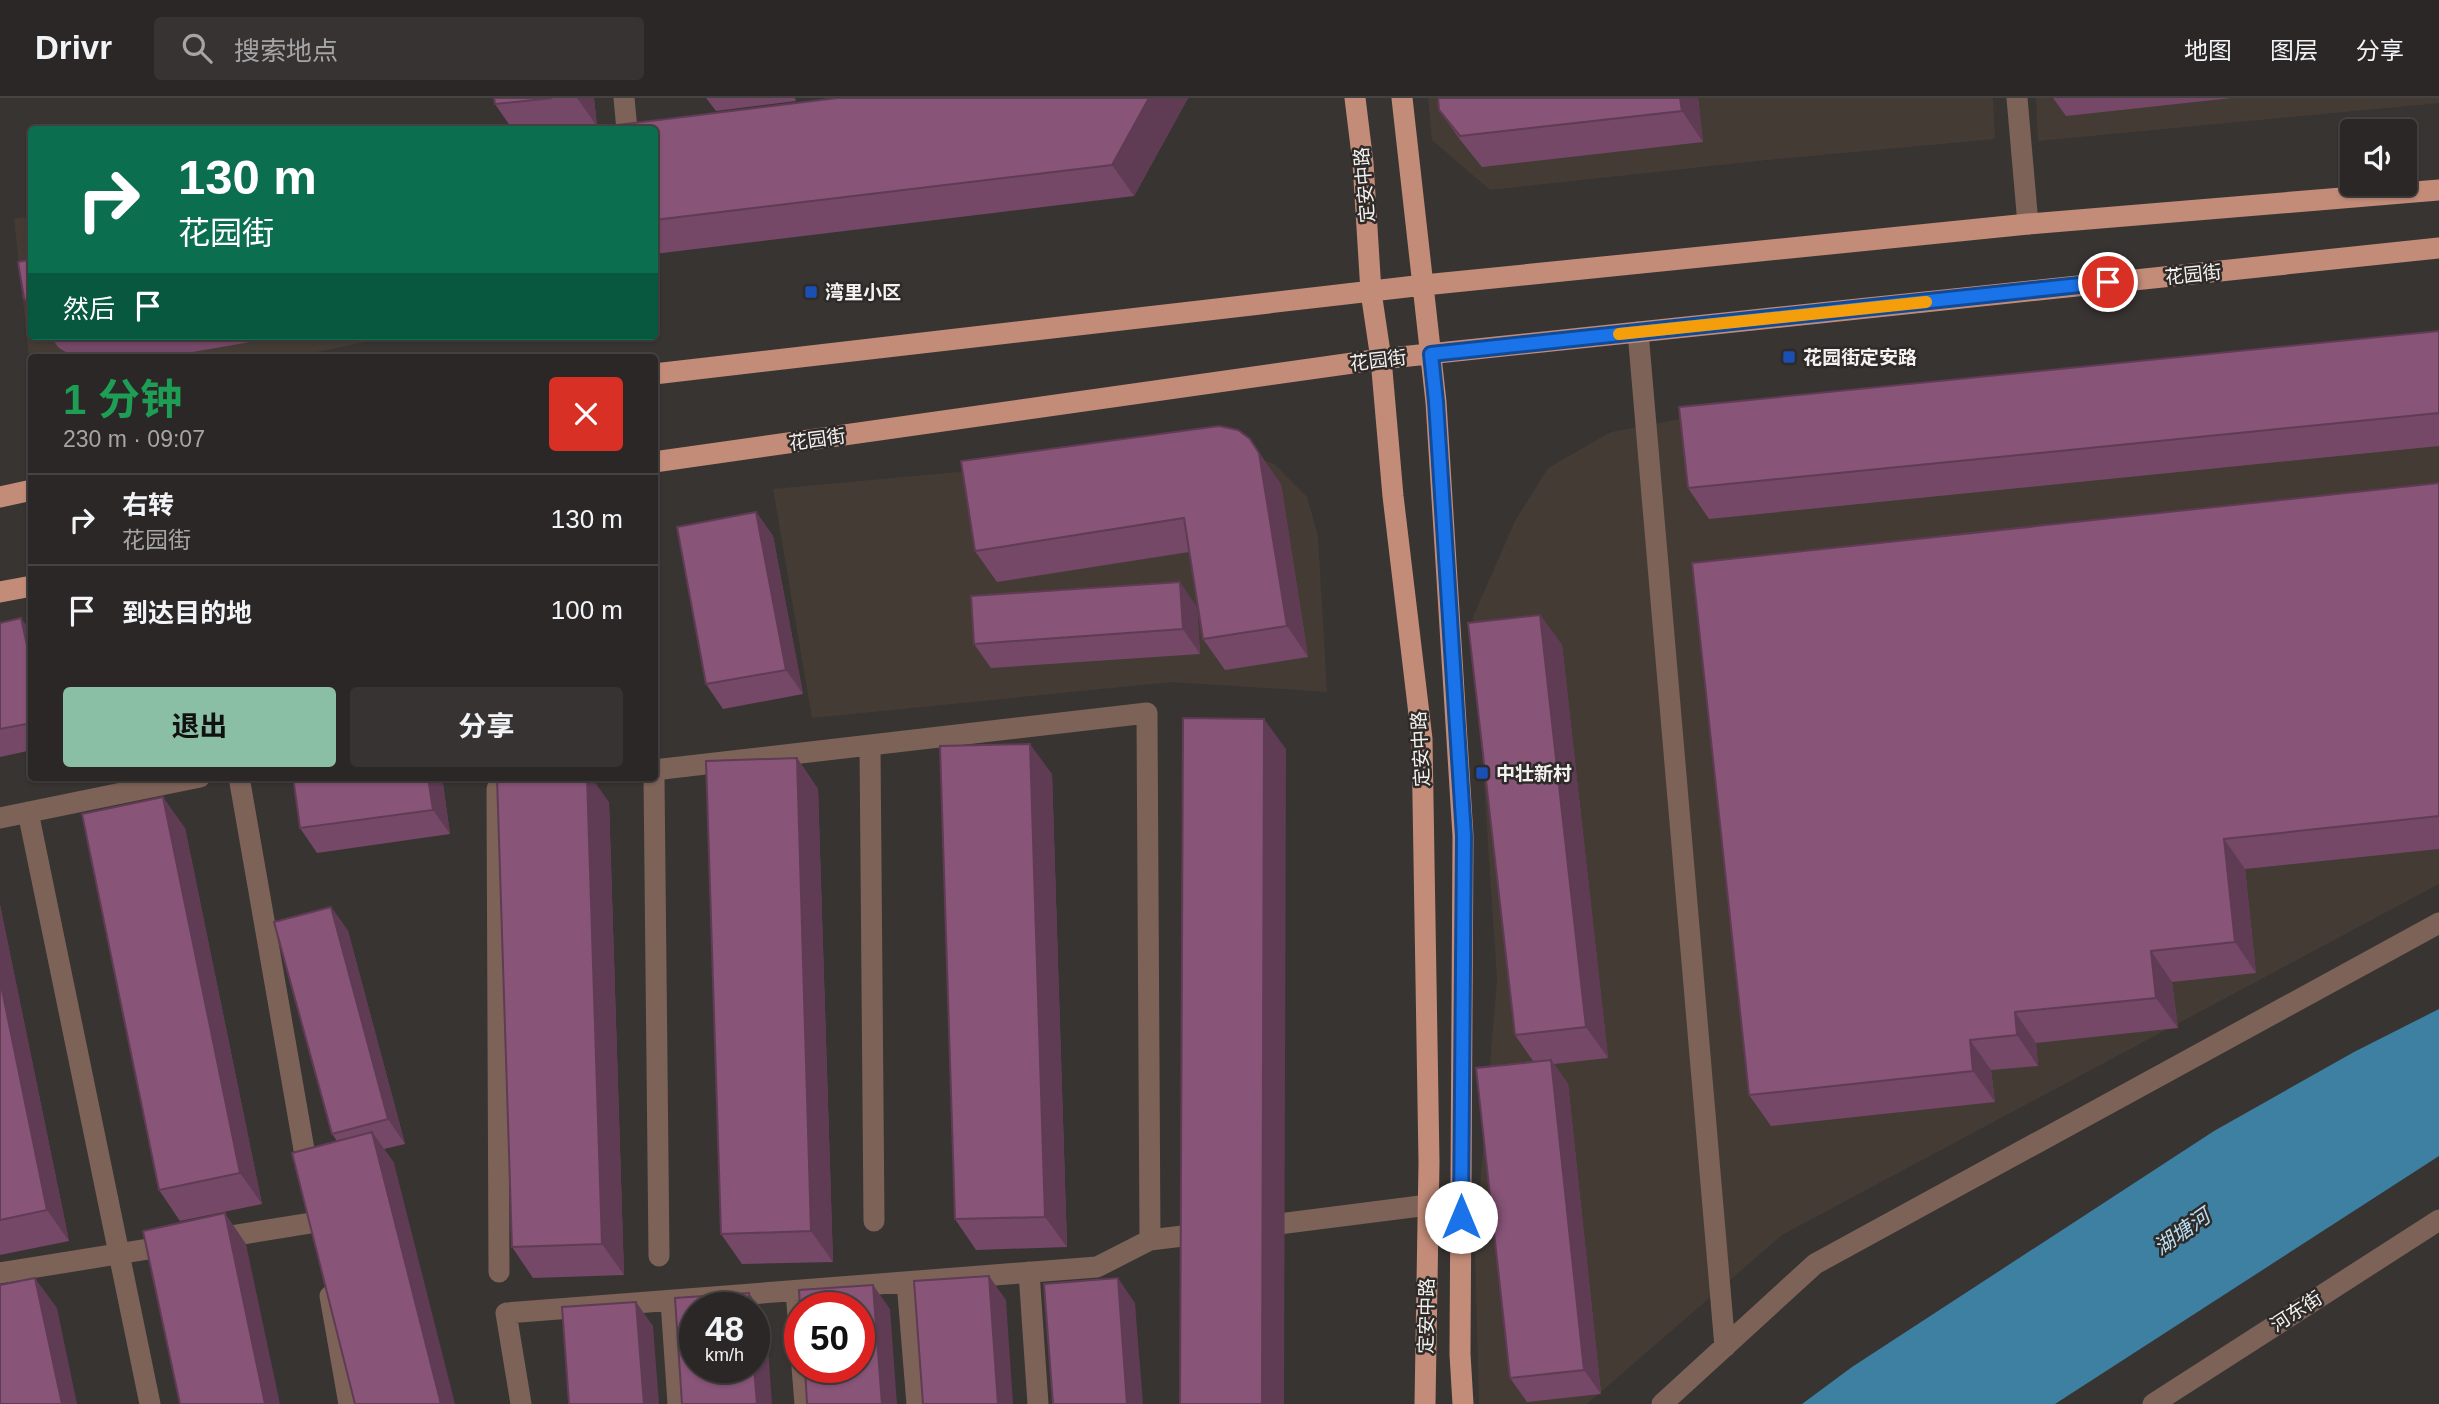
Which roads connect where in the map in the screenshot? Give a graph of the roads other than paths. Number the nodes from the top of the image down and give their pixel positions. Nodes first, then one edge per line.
1 (624, 98) edge
2 (1355, 98) edge
3 (1402, 98) edge
4 (2017, 98) edge
5 (627, 126) edge
6 (2439, 190) edge
7 (2028, 224) junction
8 (2439, 248) edge
9 (1424, 285) junction
10 (1371, 292) junction
11 (1638, 332) junction
12 (1431, 354) junction
13 (1381, 359) junction
14 (658, 374) edge
15 (658, 461) edge
16 (28, 491) edge
17 (0, 496) edge
18 (28, 587) edge
19 (0, 593) edge
20 (870, 746) junction
21 (658, 770) edge
22 (180, 781) edge
23 (240, 781) edge
24 (654, 781) edge
25 (547, 783) edge
26 (28, 812) junction
27 (0, 818) edge
28 (2439, 923) edge
29 (1428, 1205) junction
30 (315, 1208) junction
31 (2439, 1220) edge
32 (874, 1221) dead end
33 (1150, 1240) junction
34 (321, 1248) edge
35 (119, 1254) junction
36 (659, 1255) dead end
37 (499, 1272) dead end
38 (1028, 1272) junction
39 (0, 1273) edge
40 (326, 1274) edge
41 (907, 1282) junction
42 (796, 1291) joint
43 (671, 1301) junction
44 (1725, 1346) junction
45 (803, 1383) edge
46 (150, 1404) edge
47 (349, 1404) edge
48 (521, 1404) edge
49 (678, 1404) edge
50 (805, 1404) edge
51 (916, 1404) edge
52 (1038, 1404) edge
53 (1425, 1404) edge
54 (1463, 1404) edge
55 (1662, 1404) edge
56 (2153, 1404) edge

1 - 5 street
2 - 10 main road, 定安中路
3 - 9 main road, 定安中路
4 - 7 street
6 - 7 main road
7 - 9 main road
8 - 11 main road, 花园街
9 - 10 main road
9 - 12 main road, 定安中路
10 - 13 main road, 定安中路
10 - 14 main road
11 - 12 main road, 花园街
11 - 44 street
12 - 13 main road, 花园街
12 - 54 main road, 定安中路
13 - 15 main road, 花园街
13 - 29 main road, 定安中路
16 - 17 main road
18 - 19 main road
20 - 21 street
20 - 32 street
20 - 33 street
22 - 26 street
23 - 30 street
24 - 36 street
25 - 37 street
26 - 27 street
26 - 35 street
28 - 44 street
29 - 33 street
29 - 53 main road, 定安中路
30 - 34 street
30 - 35 street
31 - 56 street, 河东街
33 - 38 street
35 - 39 street
35 - 46 street
38 - 41 street
38 - 52 street
40 - 47 street
41 - 42 street
41 - 51 street
42 - 43 street
43 - 48 street
43 - 49 street
44 - 55 street
45 - 50 street

